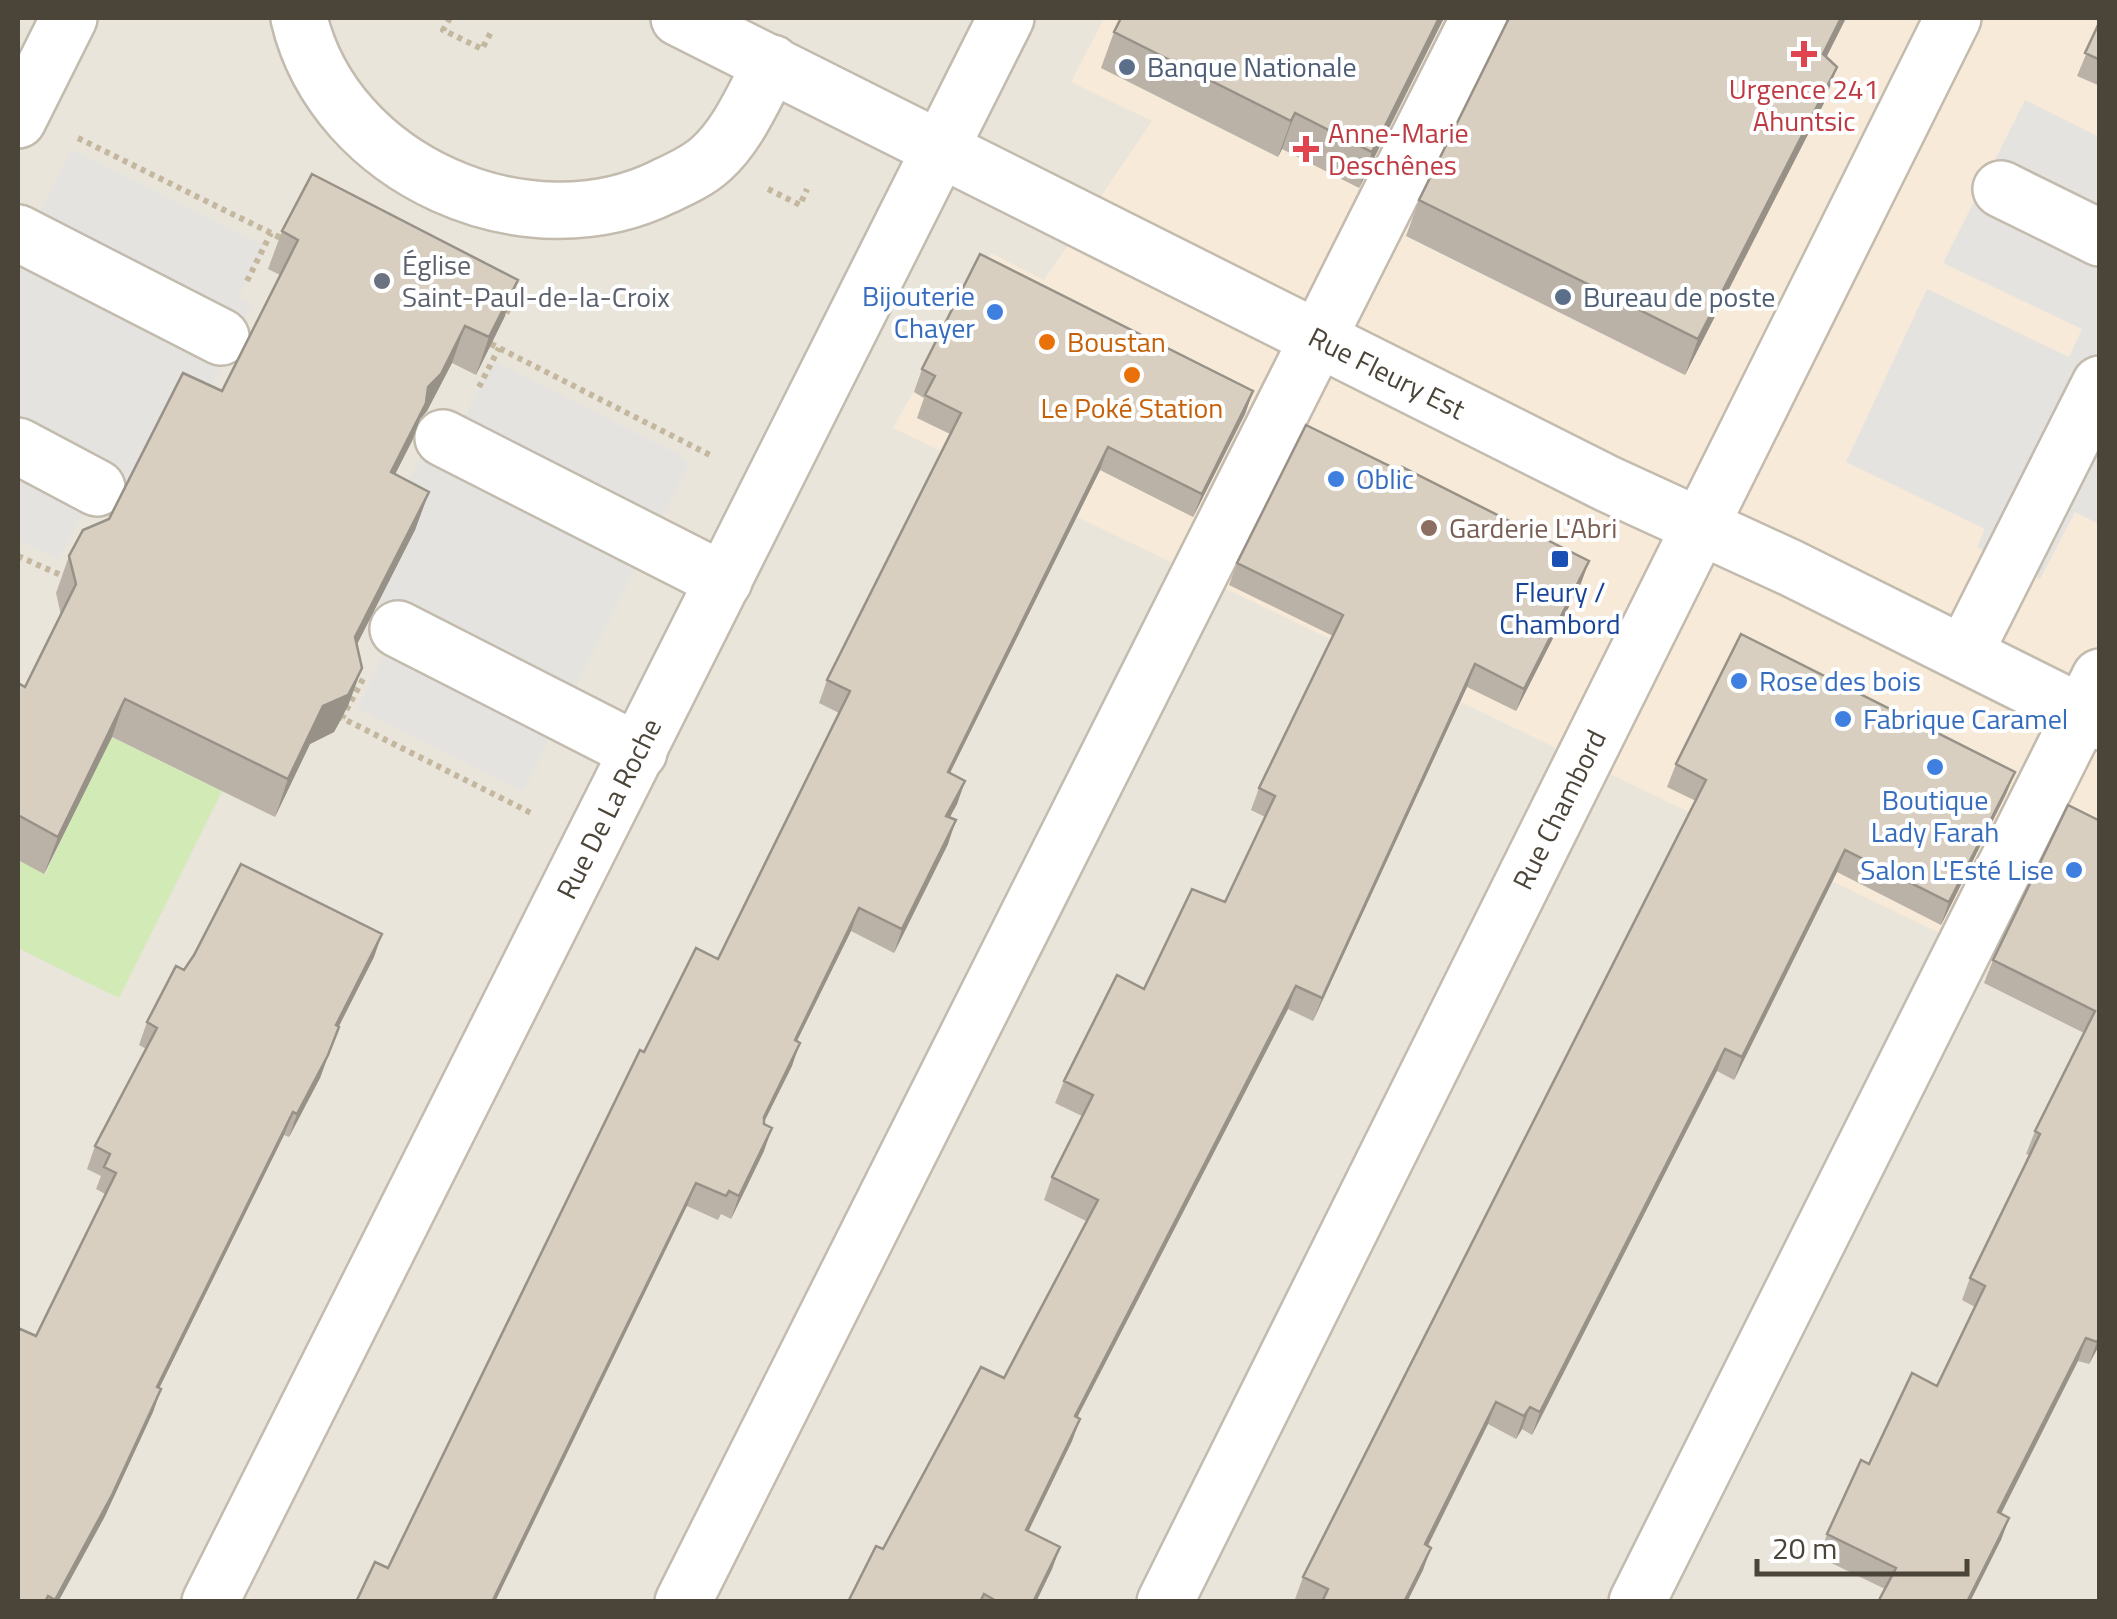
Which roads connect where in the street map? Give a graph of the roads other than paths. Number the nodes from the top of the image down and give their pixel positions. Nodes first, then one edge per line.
1 (69, 18) edge
2 (299, 18) edge
3 (679, 18) edge
4 (1006, 18) edge
5 (1479, 18) edge
6 (1952, 18) edge
7 (772, 63) junction
8 (18, 120) edge
9 (943, 149) junction
10 (2001, 189) dead end
11 (18, 233) edge
12 (2100, 238) edge
13 (221, 337) dead end
14 (1318, 337) junction
15 (2100, 384) edge
16 (443, 438) dead end
17 (18, 446) edge
18 (97, 488) dead end
19 (1701, 526) junction
20 (724, 581) junction
21 (398, 629) dead end
22 (1964, 654) junction
23 (2094, 704) edge
24 (639, 752) junction
25 (210, 1602) edge
26 (683, 1602) edge
27 (1165, 1602) edge
28 (1637, 1602) edge

1 - 8 street
2 - 7 street
3 - 7 street, Rue Fleury Est
4 - 9 street, Rue De La Roche
5 - 14 street
6 - 19 street, Rue Chambord
7 - 9 street, Rue Fleury Est
9 - 14 street, Rue Fleury Est
9 - 20 street, Rue De La Roche
10 - 12 street
11 - 13 street
14 - 19 street, Rue Fleury Est
14 - 26 street
15 - 22 street
16 - 20 street
17 - 18 street
19 - 22 street, Rue Fleury Est
19 - 27 street, Rue Chambord
20 - 24 street, Rue De La Roche
21 - 24 street
22 - 23 street, Rue Fleury Est
23 - 28 street
24 - 25 street, Rue De La Roche

